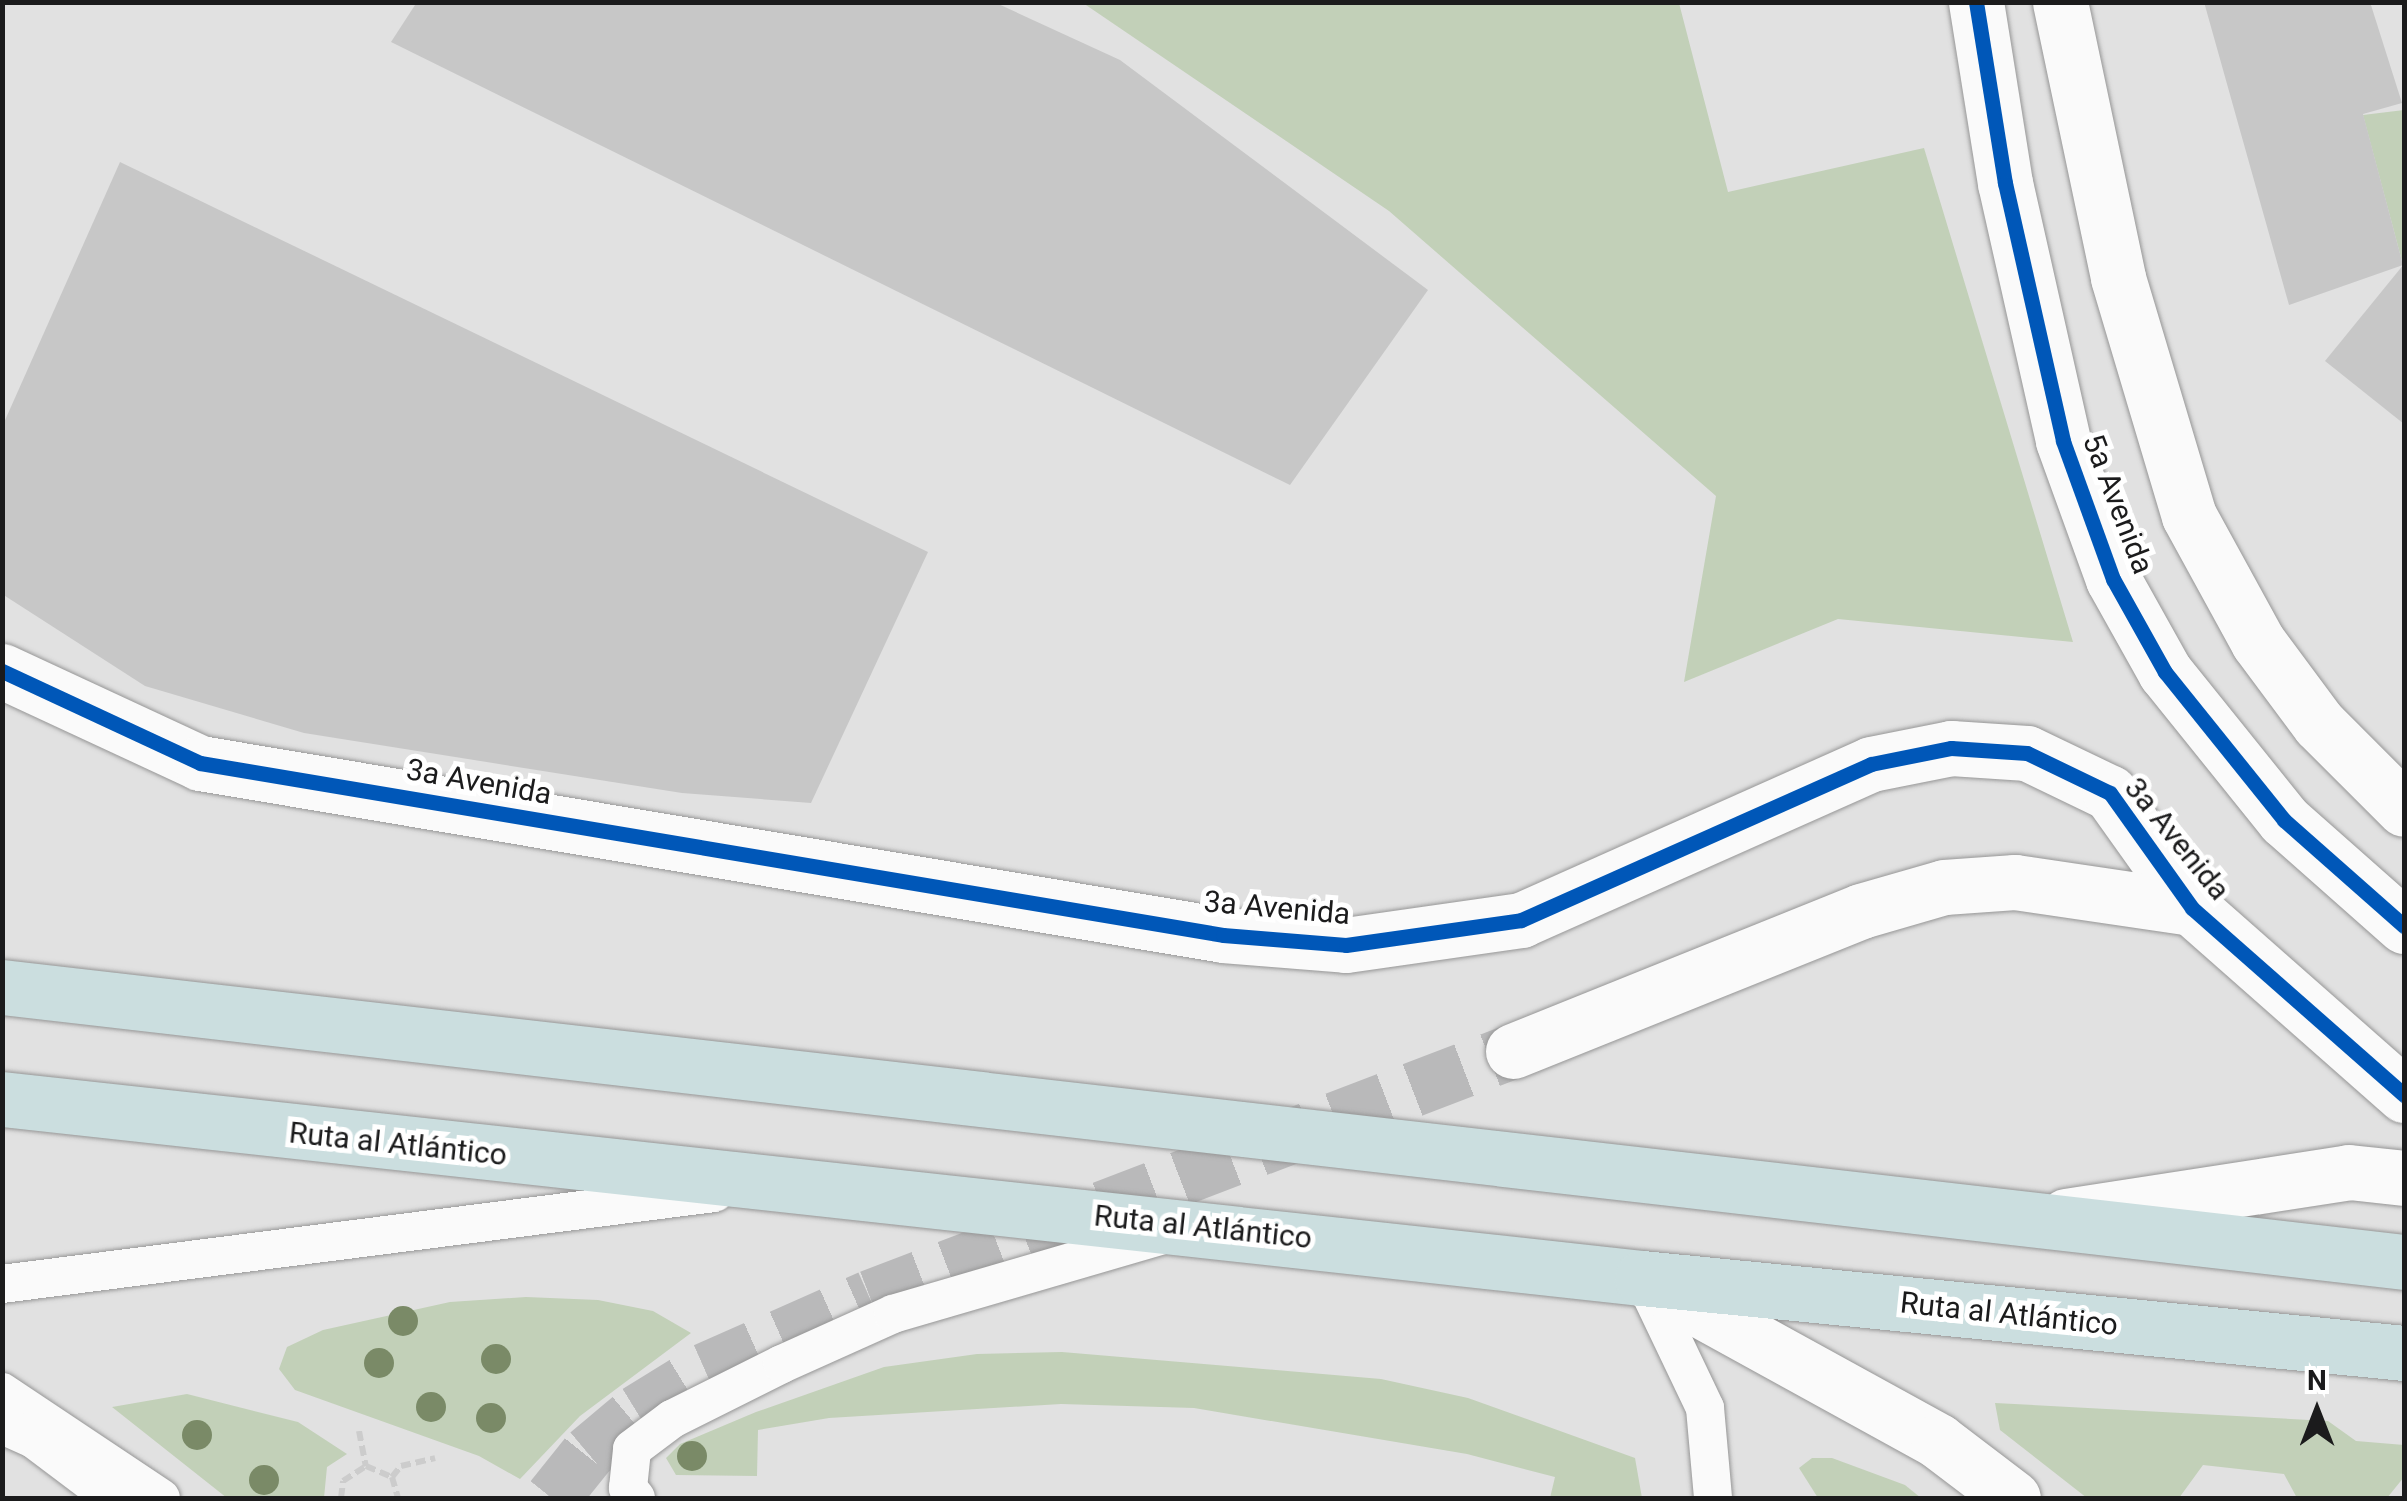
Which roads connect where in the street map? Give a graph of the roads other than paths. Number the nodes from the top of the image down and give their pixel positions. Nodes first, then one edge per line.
1 (1976, 2) edge
2 (2060, 2) edge
3 (2, 672) edge
4 (2404, 809) edge
5 (2192, 908) junction
6 (2404, 926) edge
7 (2, 986) edge
8 (1513, 1051) tunnel mouth
9 (2404, 1095) edge
10 (2, 1099) edge
11 (2404, 1178) edge
12 (781, 1185) junction
13 (2040, 1220) junction
14 (1194, 1225) junction
15 (2404, 1262) edge
16 (1642, 1278) junction
17 (2, 1284) edge
18 (2404, 1353) edge
19 (2, 1392) edge
20 (2, 1426) edge
21 (112, 1498) edge
22 (161, 1498) edge
23 (636, 1498) edge
24 (1713, 1498) edge
25 (2013, 1498) edge

1 - 6 street, 5a Avenida
2 - 4 street, 5a Avenida
3 - 5 street, 3a Avenida
5 - 8 street
5 - 9 street, 3a Avenida
7 - 13 highway
10 - 12 highway, Ruta al Atlántico
11 - 13 street
12 - 14 highway, Ruta al Atlántico
12 - 17 lane
13 - 15 highway
14 - 16 highway, Ruta al Atlántico
14 - 23 lane
16 - 18 highway, Ruta al Atlántico
16 - 24 lane
16 - 25 street
19 - 22 lane
20 - 21 lane

